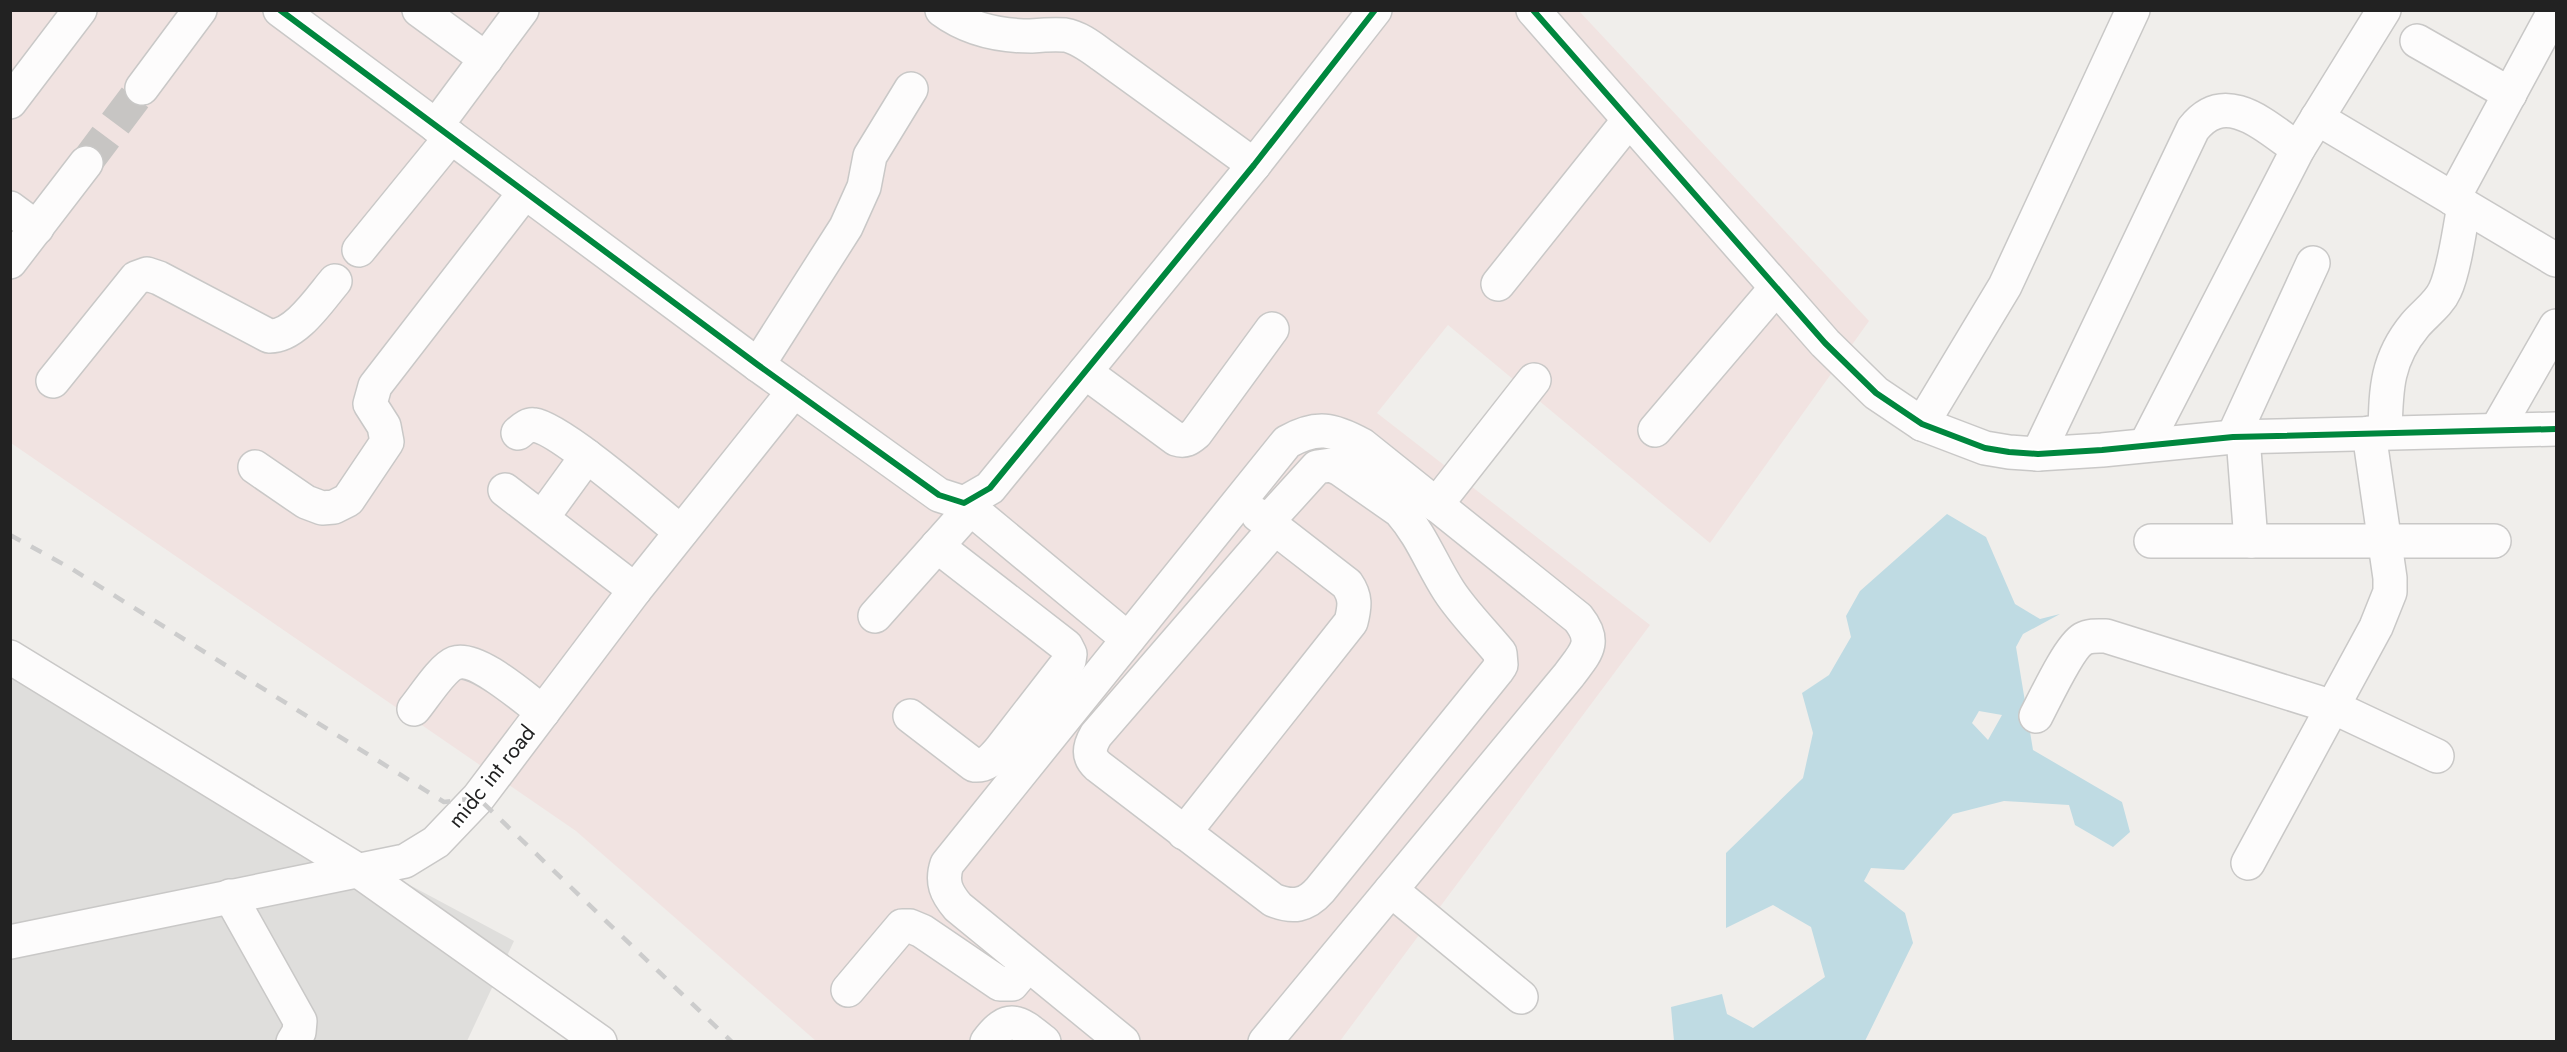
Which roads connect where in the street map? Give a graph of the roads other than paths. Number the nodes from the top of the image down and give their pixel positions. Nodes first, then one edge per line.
1 (80, 10) edge
2 (200, 10) edge
3 (280, 10) edge
4 (418, 10) edge
5 (522, 10) edge
6 (942, 10) edge
7 (1376, 10) edge
8 (1533, 10) edge
9 (2133, 10) edge
10 (2384, 10) edge
11 (2555, 10) edge
12 (2417, 41) dead end
13 (486, 59) junction
14 (142, 88) tunnel mouth
15 (911, 89) dead end
16 (2510, 94) junction
17 (10, 102) edge
18 (2317, 118) junction
19 (1629, 120) junction
20 (443, 131) junction
21 (2298, 149) junction
22 (86, 163) tunnel mouth
23 (1254, 165) junction
24 (525, 192) junction
25 (2459, 202) junction
26 (10, 208) edge
27 (37, 228) junction
28 (359, 250) dead end
29 (2556, 260) edge
30 (10, 262) edge
31 (2313, 263) dead end
32 (335, 281) dead end
33 (1498, 284) dead end
34 (1776, 288) junction
35 (2556, 327) edge
36 (1272, 328) dead end
37 (758, 365) junction
38 (1085, 372) junction
39 (1534, 380) dead end
40 (53, 381) dead end
41 (794, 391) junction
42 (1922, 424) junction
43 (2497, 429) junction
44 (2556, 429) edge
45 (1655, 430) dead end
46 (518, 433) dead end
47 (2377, 433) junction
48 (2238, 437) junction
49 (2146, 444) junction
50 (2038, 454) junction
51 (587, 456) junction
52 (255, 467) dead end
53 (505, 490) dead end
54 (1240, 501) junction
55 (1436, 505) junction
56 (968, 506) junction
57 (542, 518) junction
58 (1271, 525) junction
59 (681, 531) junction
60 (2151, 541) dead end
61 (2251, 541) junction
62 (2384, 541) junction
63 (2494, 541) dead end
64 (937, 546) junction
65 (635, 590) junction
66 (875, 616) dead end
67 (1128, 639) junction
68 (10, 657) edge
69 (2333, 707) junction
70 (414, 709) dead end
71 (543, 712) junction
72 (910, 716) dead end
73 (2036, 716) dead end
74 (2437, 756) dead end
75 (1184, 833) junction
76 (2248, 863) dead end
77 (356, 869) junction
78 (1391, 890) junction
79 (230, 896) junction
80 (10, 942) edge
81 (1028, 965) junction
82 (848, 990) dead end
83 (1521, 996) dead end
84 (1118, 1040) edge
85 (293, 1041) edge
86 (600, 1041) edge
87 (987, 1041) edge
88 (1044, 1041) edge
89 (1265, 1041) edge

1 - 17 street
2 - 14 street
3 - 20 street
4 - 13 street
5 - 13 street
6 - 23 street
7 - 23 street
8 - 19 street
9 - 42 street
10 - 18 street
11 - 16 street
12 - 16 street
13 - 20 street
15 - 37 street
16 - 25 street
18 - 21 street
18 - 25 street
19 - 33 street
19 - 34 street
20 - 24 street
20 - 28 street
21 - 49 street
21 - 50 street
22 - 27 street
23 - 38 street
24 - 37 street
24 - 52 street
25 - 29 street
25 - 47 street
26 - 27 street
27 - 30 street
31 - 48 street
32 - 40 street
34 - 42 street
34 - 45 street
35 - 43 street
36 - 38 street
37 - 41 street
38 - 56 street
39 - 55 street
41 - 56 street
41 - 59 street, midc int road
42 - 50 street
43 - 44 street
43 - 47 street
46 - 51 street
47 - 48 street
47 - 62 street
48 - 49 street
48 - 61 street
49 - 50 street
51 - 57 street
51 - 59 street
53 - 57 street
54 - 55 street
54 - 58 street
54 - 67 street
55 - 78 street
56 - 64 street
56 - 67 street
57 - 65 street
58 - 75 street
58 - 75 street
58 - 75 street
59 - 65 street, midc int road
60 - 61 street
61 - 62 street
62 - 63 street
62 - 69 street
64 - 66 street
64 - 72 street
65 - 71 street, midc int road
67 - 81 street
68 - 77 street
69 - 73 street
69 - 74 street
69 - 76 street
70 - 71 street
71 - 77 street, midc int road
77 - 79 street, midc int road
77 - 86 street
78 - 83 street
78 - 89 street
79 - 80 street, midc int road
79 - 85 street
81 - 82 street
81 - 84 street
87 - 88 street

